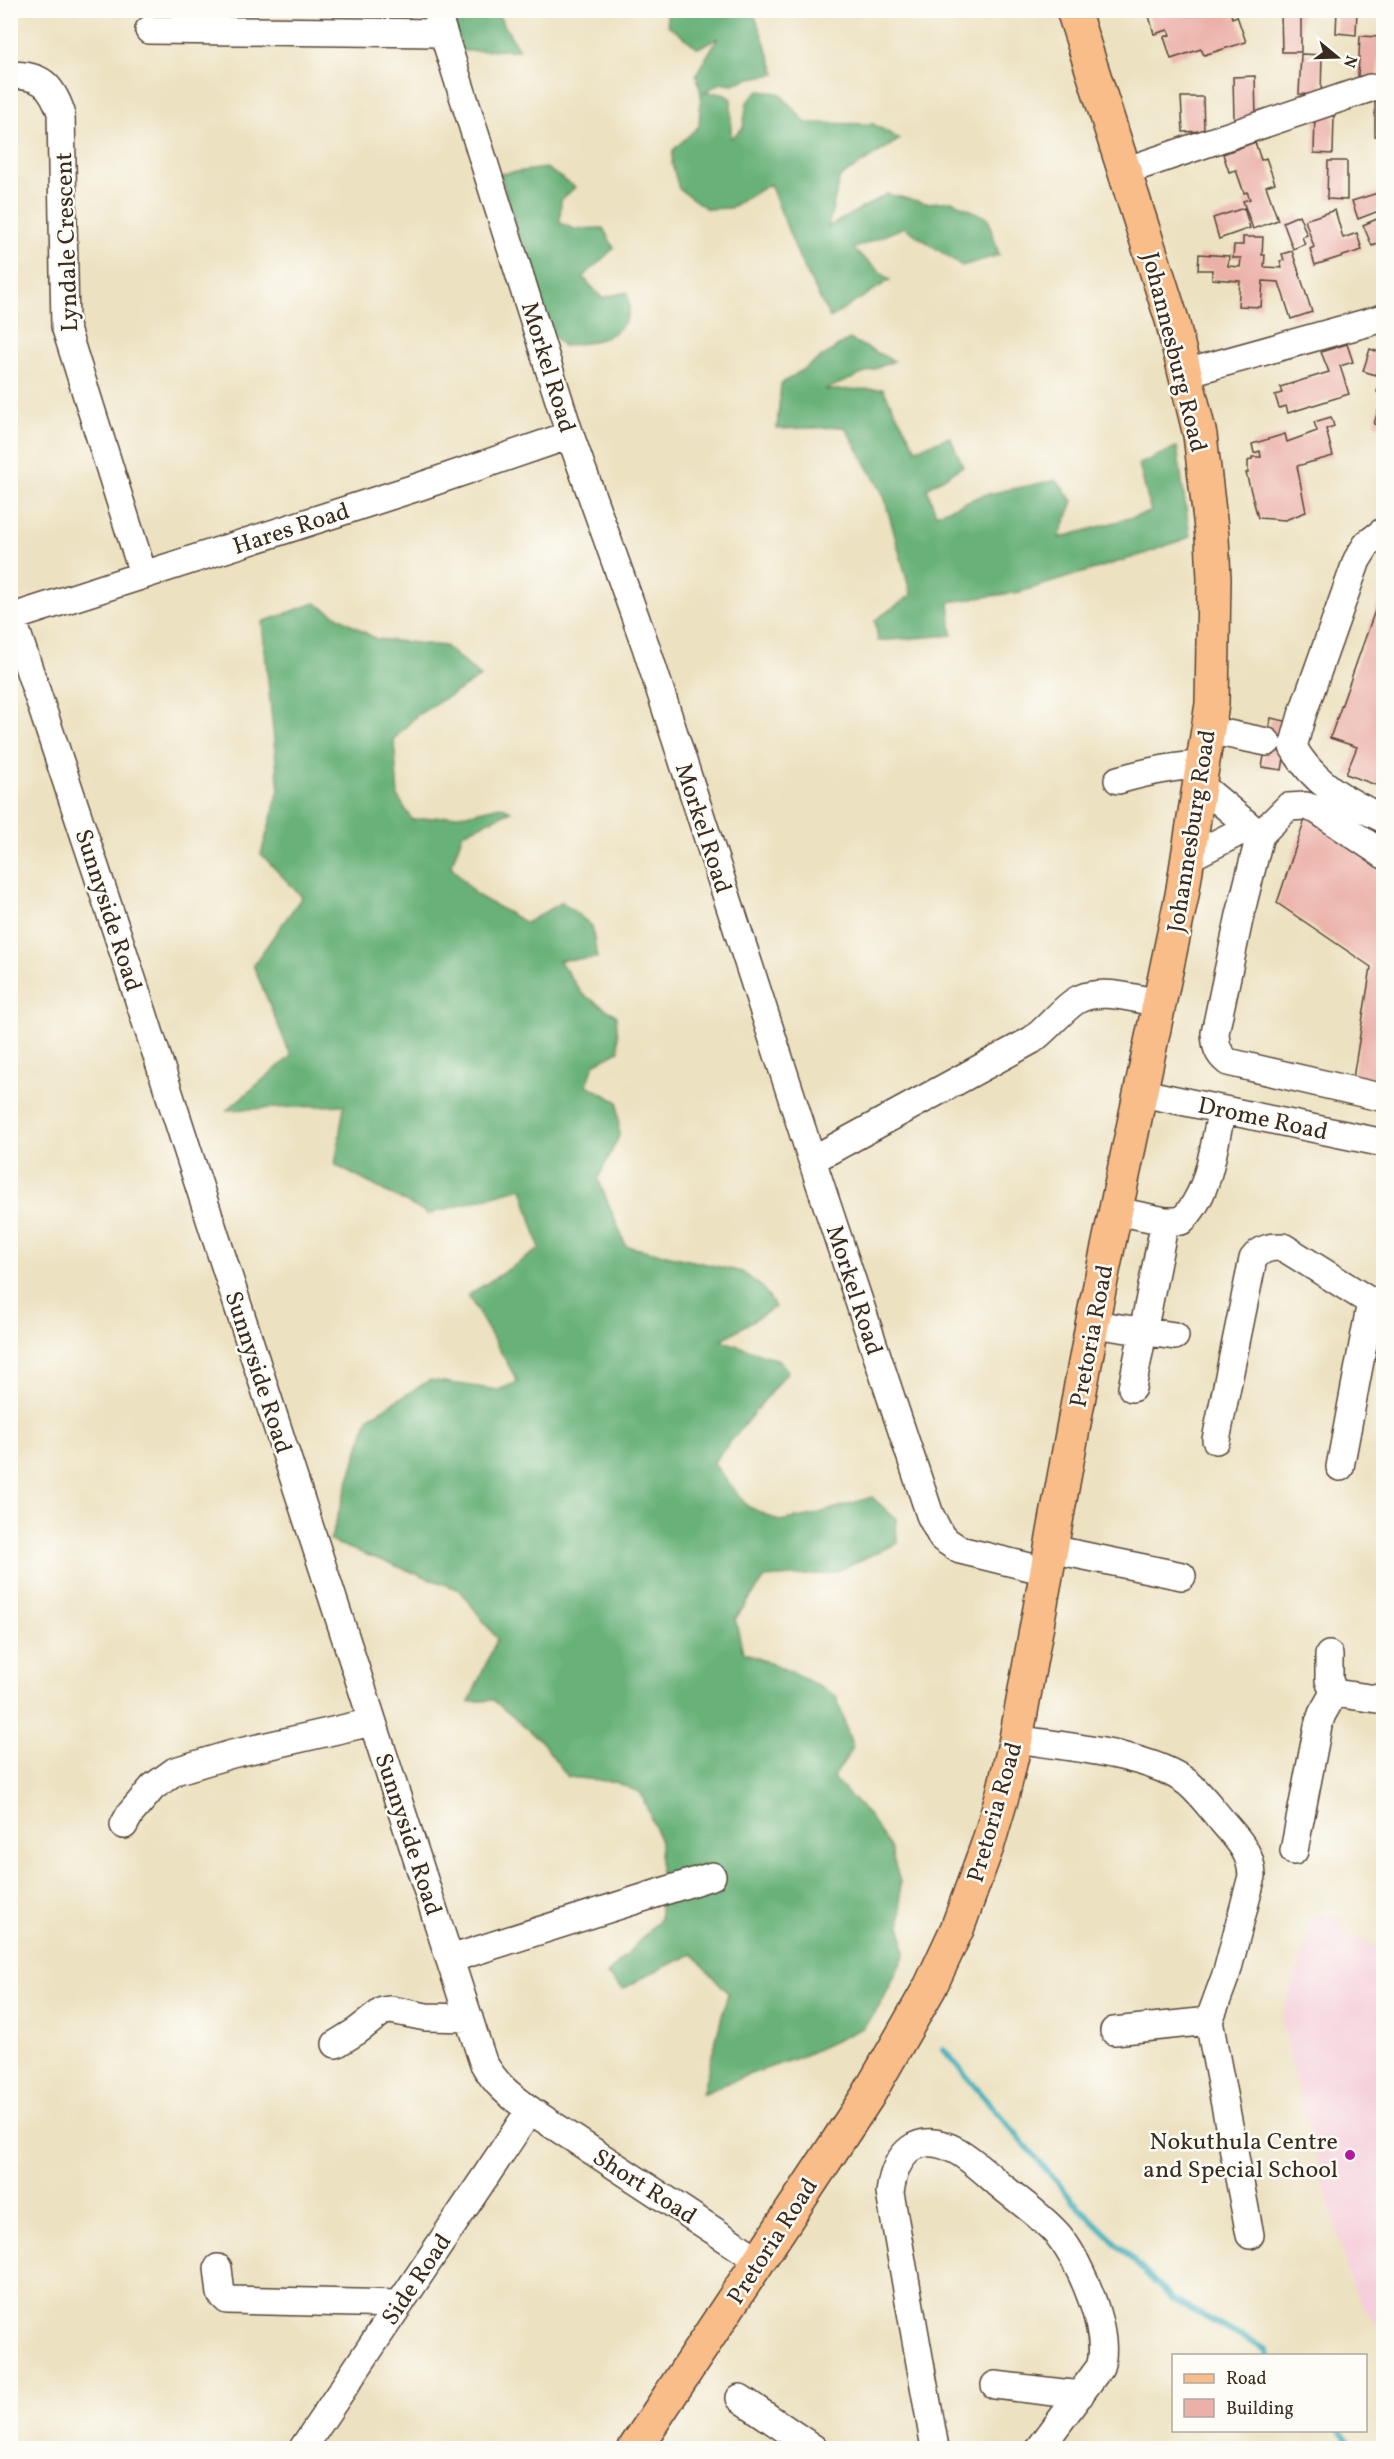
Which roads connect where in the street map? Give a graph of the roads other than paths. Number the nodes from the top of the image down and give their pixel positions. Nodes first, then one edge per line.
1 (1077, 12) edge
2 (440, 22) edge
3 (149, 30) dead end
4 (10, 75) edge
5 (1370, 88) dead end
6 (1125, 171) junction
7 (1383, 318) edge
8 (1186, 373) junction
9 (570, 435) junction
10 (1383, 531) edge
11 (143, 574) junction
12 (11, 618) edge
13 (1208, 730) junction
14 (1282, 745) junction
15 (1201, 774) junction
16 (1118, 780) dead end
17 (1383, 819) edge
18 (1254, 831) junction
19 (1383, 855) edge
20 (1188, 858) junction
21 (1160, 1003) junction
22 (1142, 1093) junction
23 (1383, 1098) edge
24 (1222, 1110) junction
25 (1383, 1143) edge
26 (812, 1160) junction
27 (1116, 1211) junction
28 (1165, 1221) junction
29 (1377, 1304) edge
30 (1093, 1324) junction
31 (1142, 1331) junction
32 (1175, 1336) dead end
33 (1132, 1388) dead end
34 (1216, 1440) dead end
35 (1340, 1467) dead end
36 (1049, 1560) junction
37 (1182, 1576) dead end
38 (1329, 1655) dead end
39 (1334, 1693) junction
40 (1383, 1700) edge
41 (372, 1722) junction
42 (1016, 1739) junction
43 (124, 1825) dead end
44 (1294, 1851) dead end
45 (712, 1876) dead end
46 (450, 1959) junction
47 (469, 2018) junction
48 (1209, 2021) junction
49 (1114, 2031) dead end
50 (336, 2044) dead end
51 (530, 2110) junction
52 (1250, 2235) dead end
53 (760, 2261) junction
54 (218, 2268) dead end
55 (400, 2304) junction
56 (995, 2385) dead end
57 (1080, 2395) junction
58 (740, 2398) dead end
59 (303, 2448) edge
60 (635, 2448) edge
61 (813, 2448) edge
62 (935, 2448) edge
63 (1040, 2448) edge

1 - 6 main road, Johannesburg Road
2 - 3 street
2 - 9 street, Morkel Road
4 - 11 street, Lyndale Crescent
5 - 6 street
6 - 8 main road, Johannesburg Road
7 - 8 street
8 - 13 main road, Johannesburg Road
9 - 11 street, Hares Road
9 - 26 street, Morkel Road
10 - 14 street
11 - 12 street, Hares Road
12 - 41 street, Sunnyside Road
13 - 14 street
13 - 15 main road, Johannesburg Road
14 - 17 street
15 - 16 street
15 - 18 street
15 - 20 main road, Johannesburg Road
18 - 19 street
18 - 20 street
18 - 23 street
20 - 21 main road, Johannesburg Road
21 - 22 main road, Johannesburg Road
21 - 26 street
22 - 24 street, Drome Road
22 - 27 main road, Pretoria Road
24 - 25 street, Drome Road
24 - 28 street
26 - 36 street, Morkel Road
27 - 28 street
27 - 30 main road, Pretoria Road
28 - 31 street
29 - 34 street
29 - 35 street
30 - 31 street
30 - 36 main road, Pretoria Road
31 - 32 street
31 - 33 street
36 - 37 street, Morkel Road
36 - 42 main road, Pretoria Road
38 - 39 street
39 - 40 street
39 - 44 street
41 - 43 street
41 - 46 street, Sunnyside Road
42 - 48 street
42 - 53 main road, Pretoria Road
45 - 46 street
46 - 47 street, Sunnyside Road
47 - 50 street
47 - 51 street, Sunnyside Road
48 - 49 street
48 - 52 street
51 - 53 street, Short Road
51 - 55 street, Side Road
53 - 60 main road, Pretoria Road
54 - 55 street
55 - 59 street, Side Road
56 - 57 street
57 - 62 street
57 - 63 street
58 - 61 street

